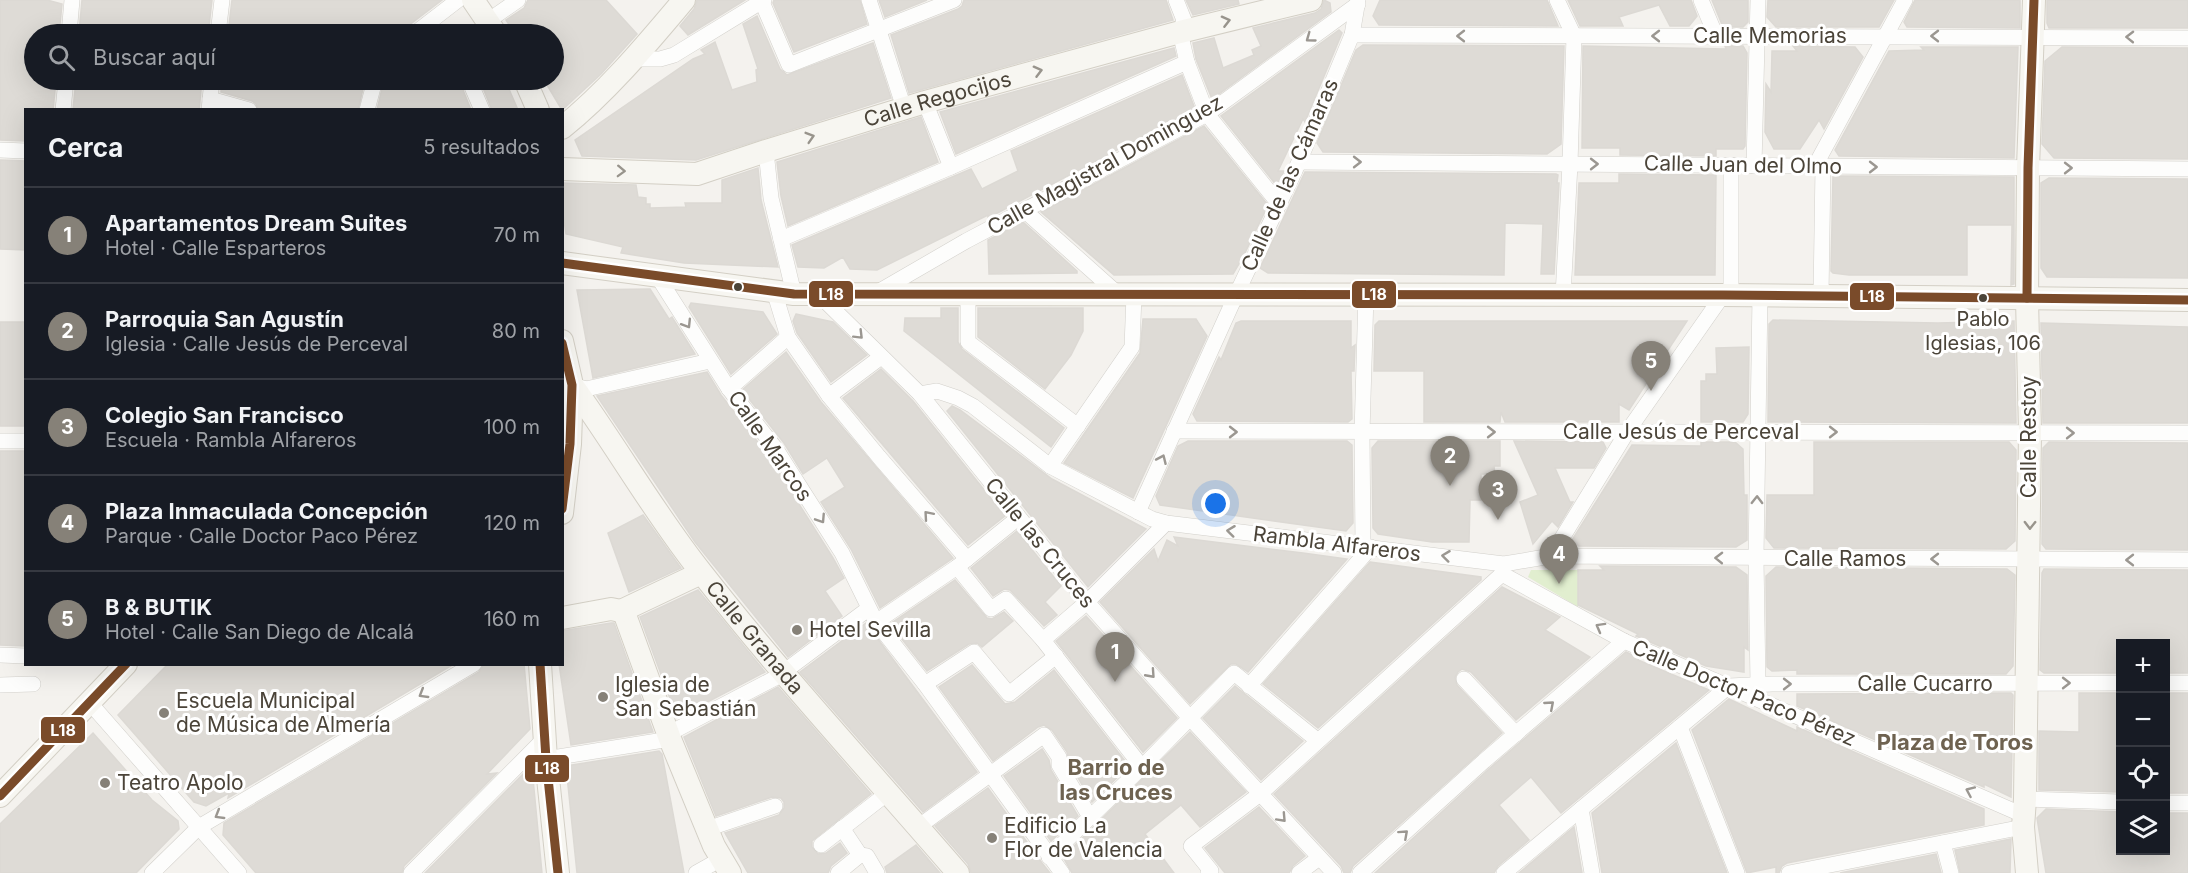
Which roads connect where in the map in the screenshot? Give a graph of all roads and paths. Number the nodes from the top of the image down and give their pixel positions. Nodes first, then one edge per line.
1 (72, 0) edge
2 (222, 0) edge
3 (458, 0) edge
4 (473, 0) edge
5 (518, 0) edge
6 (684, 0) edge
7 (869, 0) edge
8 (954, 0) edge
9 (1176, 0) edge
10 (1311, 0) edge
11 (1557, 0) edge
12 (1701, 0) edge
13 (1758, 0) edge
14 (1905, 0) edge
15 (2034, 0) edge
16 (763, 1) edge
17 (1358, 2) edge
18 (70, 24) edge
19 (219, 24) edge
20 (427, 24) edge
21 (489, 24) edge
22 (496, 24) edge
23 (878, 30) junction
24 (1180, 32) junction
25 (1352, 35) junction
26 (1574, 36) junction
27 (1716, 36) junction
28 (1756, 36) junction
29 (1884, 36) junction
30 (2032, 36) junction
31 (2188, 38) edge
32 (634, 59) junction
33 (1187, 62) junction
34 (65, 90) edge
35 (372, 90) edge
36 (473, 90) edge
37 (522, 90) edge
38 (529, 90) edge
39 (925, 102) junction
40 (209, 104) edge
41 (63, 108) edge
42 (236, 108) edge
43 (368, 108) edge
44 (481, 108) edge
45 (528, 108) edge
46 (537, 108) edge
47 (903, 108) junction
48 (1207, 114) junction
49 (564, 126) edge
50 (0, 150) edge
51 (24, 151) edge
52 (766, 151) junction
53 (1299, 162) junction
54 (1570, 164) junction
55 (1731, 165) junction
56 (1754, 166) junction
57 (1819, 166) junction
58 (951, 168) junction
59 (2028, 168) junction
60 (564, 169) edge
61 (2188, 169) edge
62 (1279, 204) junction
63 (1025, 211) junction
64 (781, 239) junction
65 (564, 263) edge
66 (656, 274) junction
67 (784, 293) junction
68 (818, 294) junction
69 (875, 294) junction
70 (1366, 294) junction
71 (968, 295) junction
72 (1126, 295) junction
73 (1236, 295) junction
74 (1727, 295) junction
75 (1760, 295) junction
76 (1563, 296) junction
77 (1821, 296) junction
78 (2027, 298) junction
79 (2188, 300) edge
80 (788, 337) junction
81 (564, 349) edge
82 (881, 357) junction
83 (710, 361) junction
84 (572, 386) junction
85 (729, 389) junction
86 (920, 394) junction
87 (829, 396) junction
88 (1078, 426) junction
89 (1174, 431) junction
90 (605, 432) junction
91 (1627, 432) junction
92 (1757, 432) junction
93 (2030, 432) junction
94 (1362, 433) junction
95 (2188, 433) edge
96 (0, 441) edge
97 (24, 441) edge
98 (570, 444) junction
99 (1050, 466) junction
100 (564, 496) edge
101 (1138, 512) junction
102 (1018, 518) junction
103 (1166, 523) junction
104 (1367, 547) junction
105 (1551, 556) junction
106 (1756, 558) junction
107 (2029, 560) junction
108 (2188, 560) edge
109 (962, 563) junction
110 (1503, 569) junction
111 (701, 573) junction
112 (1087, 602) junction
113 (621, 611) junction
114 (872, 616) junction
115 (564, 618) edge
116 (1043, 640) junction
117 (1624, 641) junction
118 (0, 655) edge
119 (24, 656) edge
120 (1056, 656) junction
121 (124, 666) edge
122 (471, 666) edge
123 (540, 666) edge
124 (783, 671) junction
125 (1464, 679) dead end
126 (2027, 683) junction
127 (2116, 683) edge
128 (2170, 683) edge
129 (2188, 683) edge
130 (33, 684) dead end
131 (926, 684) junction
132 (0, 685) edge
133 (1758, 685) junction
134 (1249, 686) junction
135 (1729, 686) junction
136 (90, 703) junction
137 (1190, 718) junction
138 (1680, 727) junction
139 (1516, 734) junction
140 (669, 737) junction
141 (1317, 740) junction
142 (545, 749) junction
143 (1142, 767) junction
144 (990, 774) junction
145 (889, 792) junction
146 (1260, 794) junction
147 (0, 796) edge
148 (2116, 803) edge
149 (2170, 803) edge
150 (2188, 803) edge
151 (775, 806) dead end
152 (1581, 809) junction
153 (2024, 813) junction
154 (1090, 817) junction
155 (918, 826) junction
156 (199, 827) junction
157 (842, 828) junction
158 (707, 829) junction
159 (1943, 843) junction
160 (821, 845) dead end
161 (860, 855) junction
162 (1049, 857) junction
163 (1319, 858) junction
164 (726, 866) edge
165 (152, 873) edge
166 (239, 873) edge
167 (411, 873) edge
168 (558, 873) edge
169 (696, 873) edge
170 (838, 873) edge
171 (877, 873) edge
172 (958, 873) edge
173 (1062, 873) edge
174 (1208, 873) edge
175 (1299, 873) edge
176 (1334, 873) edge
177 (1360, 873) edge
178 (1504, 873) edge
179 (1592, 873) edge
180 (1737, 873) edge
181 (1789, 873) edge
182 (1951, 873) edge
183 (2027, 873) edge

1 - 18 street
2 - 19 street
3 - 20 street
4 - 21 street
5 - 22 street
6 - 32 street
7 - 23 street
8 - 23 street
9 - 24 street
24 -> 10 street, Calle Regocijos
11 - 26 street
12 - 27 street
13 - 28 street
14 - 29 street
15 - 30 street, Calle Restoy
16 - 23 street
16 - 32 street
17 - 25 street, Calle de las Cámaras
17 -> 48 street, Calle Magistral Dominguez
23 - 47 street
24 - 33 street
39 -> 24 street, Calle Regocijos
26 -> 25 street, Calle Memorias
25 - 53 street, Calle de las Cámaras
27 -> 26 street, Calle Memorias
26 - 54 street
27 - 28 street, Calle Memorias
28 - 29 street, Calle Memorias
28 - 56 street
30 -> 29 street, Calle Memorias
29 - 57 street
31 -> 30 street, Calle Memorias
30 - 59 street, Calle Restoy
32 - 49 street
33 - 48 street
33 - 58 street
34 - 41 street
35 - 43 street
36 - 44 street
37 - 45 street
38 - 46 street
39 - 47 street, Calle Regocijos
39 - 58 street
40 - 42 street
52 -> 47 street, Calle Regocijos
48 - 62 street
48 - 63 street, Calle Magistral Dominguez
50 - 51 street
60 -> 52 street, Calle Regocijos
52 - 64 street
53 -> 54 street, Calle Juan del Olmo
53 - 62 street, Calle de las Cámaras
54 -> 55 street, Calle Juan del Olmo
54 - 76 street
55 - 56 street, Calle Juan del Olmo
55 - 74 street
56 - 57 street, Calle Juan del Olmo
57 -> 59 street, Calle Juan del Olmo
57 - 77 street
58 - 64 street
59 -> 61 street, Calle Juan del Olmo
59 - 78 street, Calle Restoy
62 - 73 street, Calle de las Cámaras
63 - 69 street, Calle Magistral Dominguez
63 - 72 street
64 - 67 street
65 - 66 street
66 - 67 street
66 -> 83 street, Calle Marcos
67 - 68 street
67 - 80 street
68 - 69 street
68 -> 82 street, Calle las Cruces
69 - 71 street
70 - 73 street
70 - 76 street
70 - 94 street
71 - 72 street
71 - 88 street
72 - 73 street
72 - 88 street
73 - 89 street, Calle de las Cámaras
74 - 75 street
74 - 76 street
74 - 91 street
75 - 77 street
75 - 92 street
77 - 78 street
78 - 79 street
78 - 93 street, Calle Restoy
80 - 85 street
80 - 87 street
81 - 84 street
82 - 86 street, Calle las Cruces
82 - 87 street
83 - 84 street
83 - 85 street, Calle Marcos
84 - 90 street, Calle Granada
84 - 98 street
85 -> 114 street, Calle Marcos
86 - 99 street, Rambla Alfareros
86 - 102 street, Calle las Cruces
109 -> 87 street
88 - 99 street
89 -> 94 street, Calle Jesús de Perceval
101 -> 89 street, Calle de las Cámaras
90 - 98 street
90 - 111 street, Calle Granada
91 - 92 street, Calle Jesús de Perceval
94 -> 91 street, Calle Jesús de Perceval
91 - 105 street
92 -> 93 street, Calle Jesús de Perceval
106 -> 92 street
93 -> 95 street, Calle Jesús de Perceval
93 -> 107 street, Calle Restoy
94 - 104 street
96 - 97 street
98 - 100 street
99 - 101 street, Rambla Alfareros
101 - 103 street, Rambla Alfareros
102 - 109 street
102 - 112 street, Calle las Cruces
104 -> 103 street, Rambla Alfareros
103 - 112 street
110 -> 104 street, Rambla Alfareros
104 - 134 street
106 -> 105 street, Calle Ramos
105 - 110 street, Calle Ramos
107 -> 106 street, Calle Ramos
106 - 133 street
108 -> 107 street, Calle Ramos
107 - 126 street, Calle Restoy
109 - 114 street
109 - 116 street
117 -> 110 street, Calle Doctor Paco Pérez
110 - 141 street
111 - 113 street
111 - 124 street, Calle Granada
112 - 116 street
112 -> 137 street, Calle las Cruces
113 - 115 street
113 - 140 street
114 - 124 street
114 - 131 street, Calle Marcos
116 - 120 street
117 - 135 street, Calle Doctor Paco Pérez
139 -> 117 street
118 - 119 street
120 - 131 street
120 - 143 street
121 - 136 street
122 -> 156 street
123 - 142 street
124 - 140 street
124 - 145 street, Calle Granada
125 - 139 street
126 -> 127 street, Calle Cucarro
133 -> 126 street, Calle Cucarro
126 - 153 street, Calle Restoy
128 - 129 street
130 - 132 street
131 - 144 street, Calle Marcos
133 - 135 street, Calle Cucarro
134 - 137 street
134 - 141 street
135 - 138 street
153 -> 135 street, Calle Doctor Paco Pérez
136 - 147 street
136 - 156 street
137 - 143 street
137 - 146 street, Calle las Cruces
138 - 152 street
138 - 180 street
177 -> 139 street
140 - 142 street
140 - 158 street
141 - 146 street
142 - 167 street
142 - 168 street
143 - 154 street
144 - 154 street
144 - 155 street
144 - 162 street, Calle Marcos
145 - 155 street, Calle Granada
145 - 157 street
146 -> 163 street, Calle las Cruces
146 - 174 street
148 - 153 street
149 - 150 street
151 - 158 street
152 - 178 street
152 - 179 street
153 - 159 street
153 - 183 street, Calle Restoy
154 - 162 street
155 - 172 street, Calle Granada
156 - 165 street
156 - 166 street
157 - 160 street
157 - 161 street
158 - 164 street
159 - 181 street
159 - 182 street
161 - 170 street
161 - 171 street
162 - 173 street, Calle Marcos
163 - 175 street
163 - 176 street, Calle las Cruces
164 - 169 street

